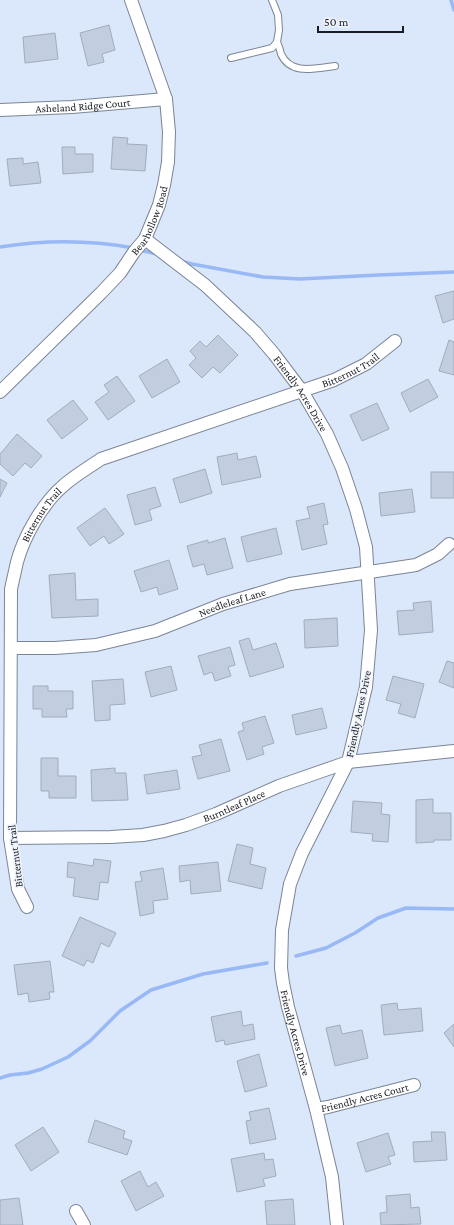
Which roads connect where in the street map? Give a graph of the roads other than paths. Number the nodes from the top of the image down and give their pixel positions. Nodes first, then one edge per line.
1 (131, 0) edge
2 (272, 0) edge
3 (277, 42) junction
4 (230, 58) dead end
5 (335, 66) dead end
6 (166, 99) junction
7 (0, 110) edge
8 (145, 239) junction
9 (395, 342) dead end
10 (302, 391) junction
11 (0, 392) edge
12 (449, 544) dead end
13 (368, 573) junction
14 (11, 648) junction
15 (454, 751) edge
16 (348, 762) junction
17 (10, 838) junction
18 (27, 907) dead end
19 (414, 1085) dead end
20 (316, 1109) junction
21 (76, 1211) dead end
22 (84, 1225) edge
23 (337, 1225) edge

1 - 6 street, Bearhollow Road
2 - 3 lane
3 - 4 lane
3 - 5 lane
6 - 7 street, Asheland Ridge Court
6 - 8 street, Bearhollow Road
8 - 10 street, Friendly Acres Drive
8 - 11 street, Bearhollow Road
9 - 10 street, Bitternut Trail
10 - 13 street, Friendly Acres Drive
10 - 14 street, Bitternut Trail
12 - 13 street, Needleleaf Lane
13 - 14 street, Needleleaf Lane
13 - 16 street, Friendly Acres Drive
14 - 17 street, Bitternut Trail
15 - 16 street, Burntleaf Place
16 - 17 street, Burntleaf Place
16 - 20 street, Friendly Acres Drive
17 - 18 street, Bitternut Trail
19 - 20 street, Friendly Acres Court
20 - 23 street, Friendly Acres Drive
21 - 22 street

